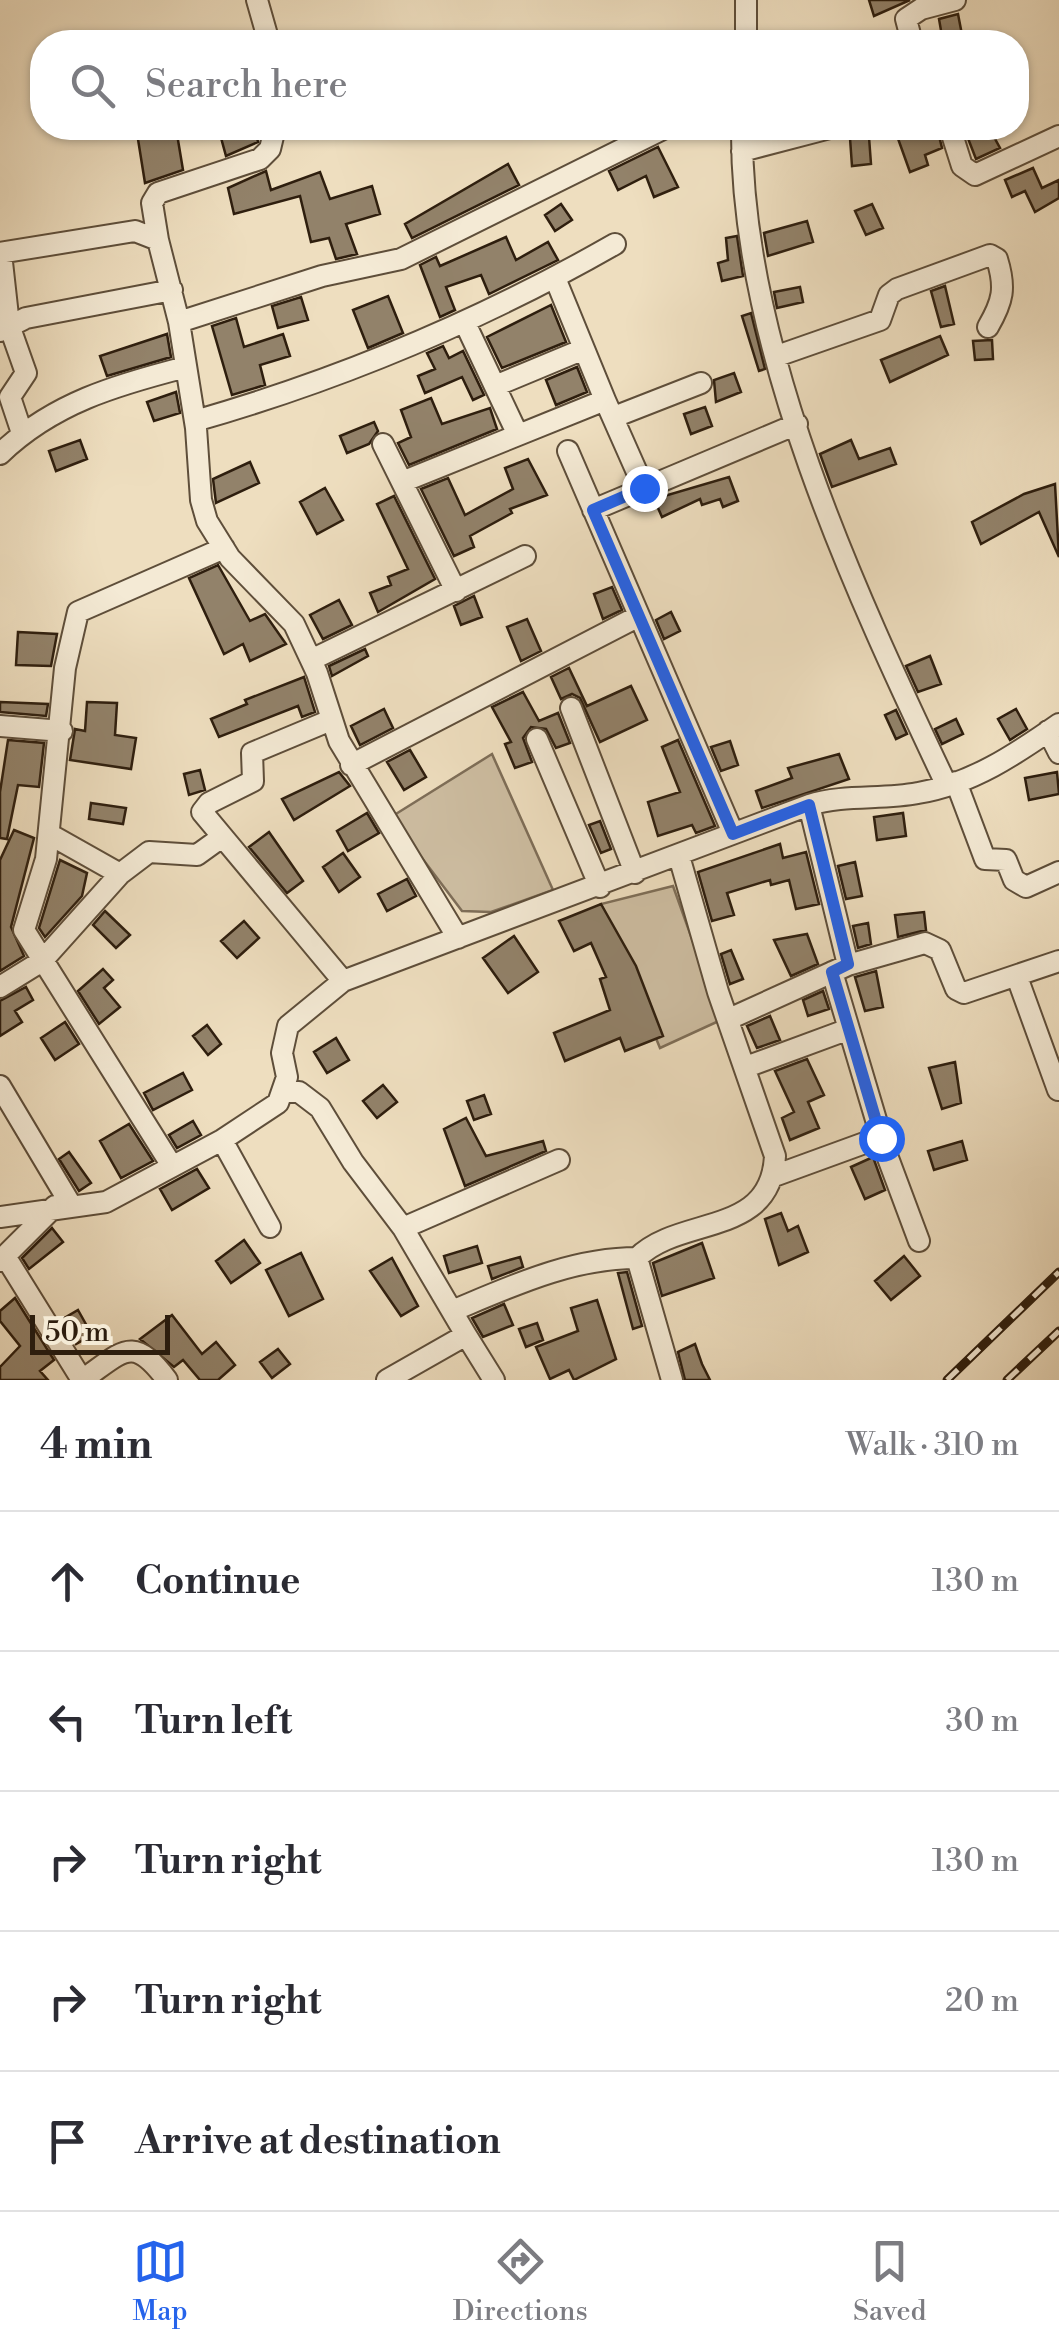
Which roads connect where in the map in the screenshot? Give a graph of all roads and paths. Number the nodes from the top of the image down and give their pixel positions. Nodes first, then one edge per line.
1 (257, 0) edge
2 (746, 0) edge
3 (954, 0) edge
4 (266, 30) edge
5 (746, 30) edge
6 (909, 30) edge
7 (1059, 136) edge
8 (272, 140) edge
9 (634, 140) edge
10 (742, 140) edge
11 (784, 140) edge
12 (954, 140) edge
13 (742, 151) junction
14 (158, 240) junction
15 (615, 244) dead end
16 (0, 253) edge
17 (554, 278) junction
18 (172, 290) junction
19 (179, 322) junction
20 (465, 322) junction
21 (988, 327) dead end
22 (4, 328) edge
23 (584, 349) junction
24 (777, 356) junction
25 (186, 367) junction
26 (701, 383) dead end
27 (495, 386) junction
28 (609, 409) junction
29 (797, 424) junction
30 (196, 432) junction
31 (22, 433) junction
32 (517, 433) junction
33 (383, 444) dead end
34 (568, 451) dead end
35 (0, 454) edge
36 (402, 482) junction
37 (644, 488) junction
38 (593, 510) junction
39 (224, 548) junction
40 (526, 556) dead end
41 (456, 591) junction
42 (637, 617) junction
43 (310, 660) junction
44 (571, 708) dead end
45 (331, 720) junction
46 (0, 726) edge
47 (1054, 728) edge
48 (62, 731) junction
49 (538, 739) dead end
50 (1059, 754) edge
51 (352, 764) junction
52 (952, 784) junction
53 (809, 805) junction
54 (49, 834) junction
55 (733, 834) junction
56 (222, 837) junction
57 (679, 856) junction
58 (1059, 872) edge
59 (120, 874) junction
60 (635, 874) junction
61 (600, 887) junction
62 (458, 938) junction
63 (1059, 961) edge
64 (42, 962) junction
65 (840, 968) junction
66 (1016, 977) junction
67 (342, 982) junction
68 (0, 986) edge
69 (729, 1019) junction
70 (849, 1029) junction
71 (746, 1067) junction
72 (0, 1086) edge
73 (1058, 1090) edge
74 (286, 1092) junction
75 (881, 1138) junction
76 (222, 1140) junction
77 (560, 1160) dead end
78 (172, 1166) junction
79 (774, 1176) junction
80 (63, 1205) junction
81 (0, 1217) edge
82 (270, 1227) dead end
83 (402, 1228) junction
84 (919, 1241) dead end
85 (637, 1258) junction
86 (2, 1259) edge
87 (452, 1311) junction
88 (466, 1335) junction
89 (167, 1380) edge
90 (387, 1380) edge
91 (494, 1380) edge
92 (672, 1380) edge

1 - 4 street
2 - 5 street
3 - 6 street
7 - 12 street
8 - 14 street
9 - 19 street
10 - 13 street
11 - 13 street
13 - 24 street
14 - 16 street
14 - 18 street
15 - 17 street
16 - 22 street
17 - 20 street
17 - 23 street
18 - 19 street
18 - 22 street
19 - 25 street
20 - 27 street
20 - 30 street
21 - 24 street
22 - 31 street
23 - 27 street
23 - 28 street
24 - 29 street
25 - 30 street
25 - 31 street
26 - 28 street
27 - 32 street
28 - 32 street
28 - 37 street
29 - 37 street
29 - 52 street
30 - 39 street
31 - 35 street
32 - 36 street
33 - 36 street
34 - 38 street
36 - 41 street
37 - 38 street
38 - 42 street
39 - 43 street
39 - 48 street
40 - 41 street
41 - 43 street
42 - 51 street
42 - 55 street
43 - 45 street
44 - 60 street
45 - 51 street
45 - 56 street
46 - 48 street
47 - 50 street
47 - 52 street
48 - 54 street
49 - 61 street
51 - 62 street
52 - 53 street
52 - 58 street
53 - 55 street
53 - 65 street
54 - 59 street
54 - 64 street
55 - 57 street
56 - 59 street
56 - 67 street
57 - 60 street
57 - 69 street
59 - 64 street
60 - 61 street
61 - 62 street
62 - 67 street
63 - 66 street
64 - 68 street
64 - 78 street
65 - 66 street
65 - 69 street
65 - 70 street
66 - 73 street
67 - 74 street
69 - 71 street
70 - 71 street
70 - 75 street
71 - 79 street
72 - 80 street
74 - 76 street
74 - 83 street
75 - 79 street
75 - 84 street
76 - 78 street
76 - 82 street
77 - 83 street
78 - 80 street
79 - 85 street
80 - 81 street
80 - 86 street
83 - 87 street
85 - 87 street
85 - 92 street
86 - 89 street
87 - 88 street
88 - 90 street
88 - 91 street

